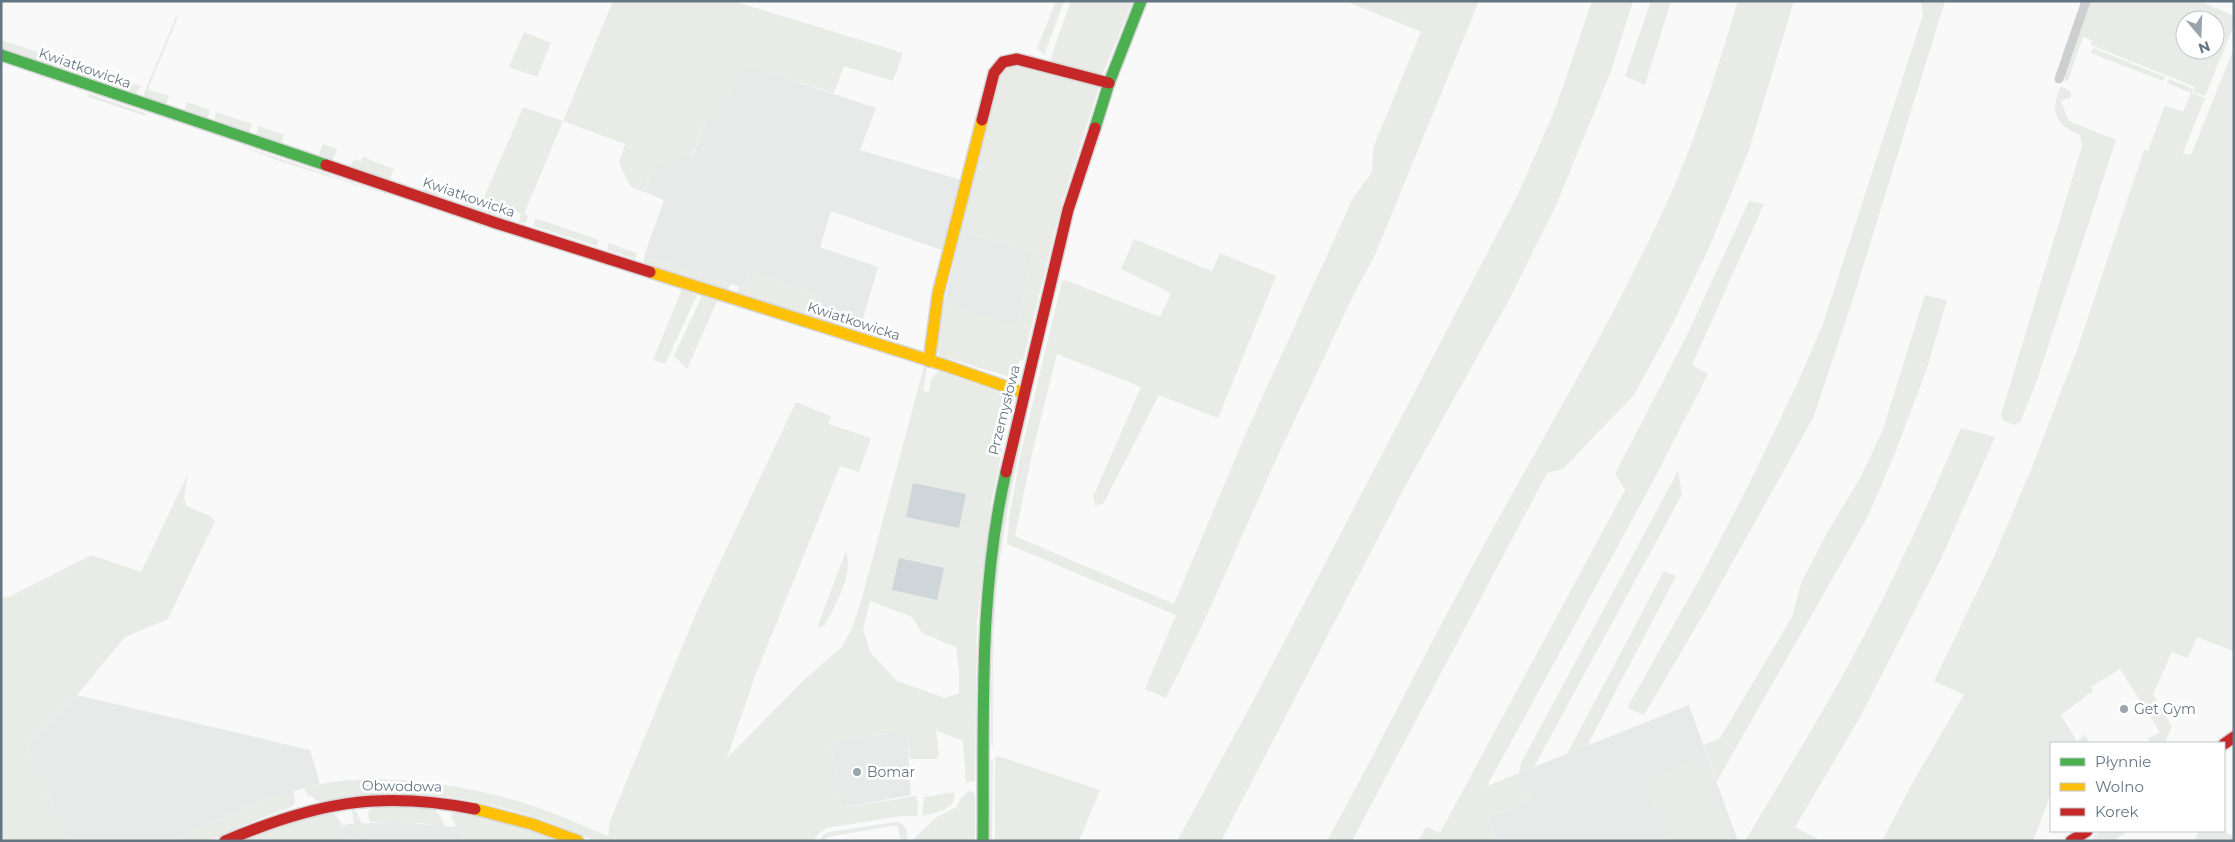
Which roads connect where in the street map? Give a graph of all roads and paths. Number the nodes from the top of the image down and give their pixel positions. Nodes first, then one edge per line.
1 (1141, 1) edge
2 (2086, 1) edge
3 (1, 56) edge
4 (2059, 79) dead end
5 (1109, 83) junction
6 (929, 361) junction
7 (1024, 393) junction
8 (2085, 832) edge
9 (225, 841) edge
10 (578, 841) edge
11 (983, 841) edge
12 (2071, 841) edge

1 - 5 street, Przemysłowa
2 - 4 street
3 - 6 street, Kwiatkowicka
5 - 6 street
5 - 7 street, Przemysłowa
6 - 7 street, Kwiatkowicka
7 - 11 street, Przemysłowa
8 - 12 street
9 - 10 street, Obwodowa

